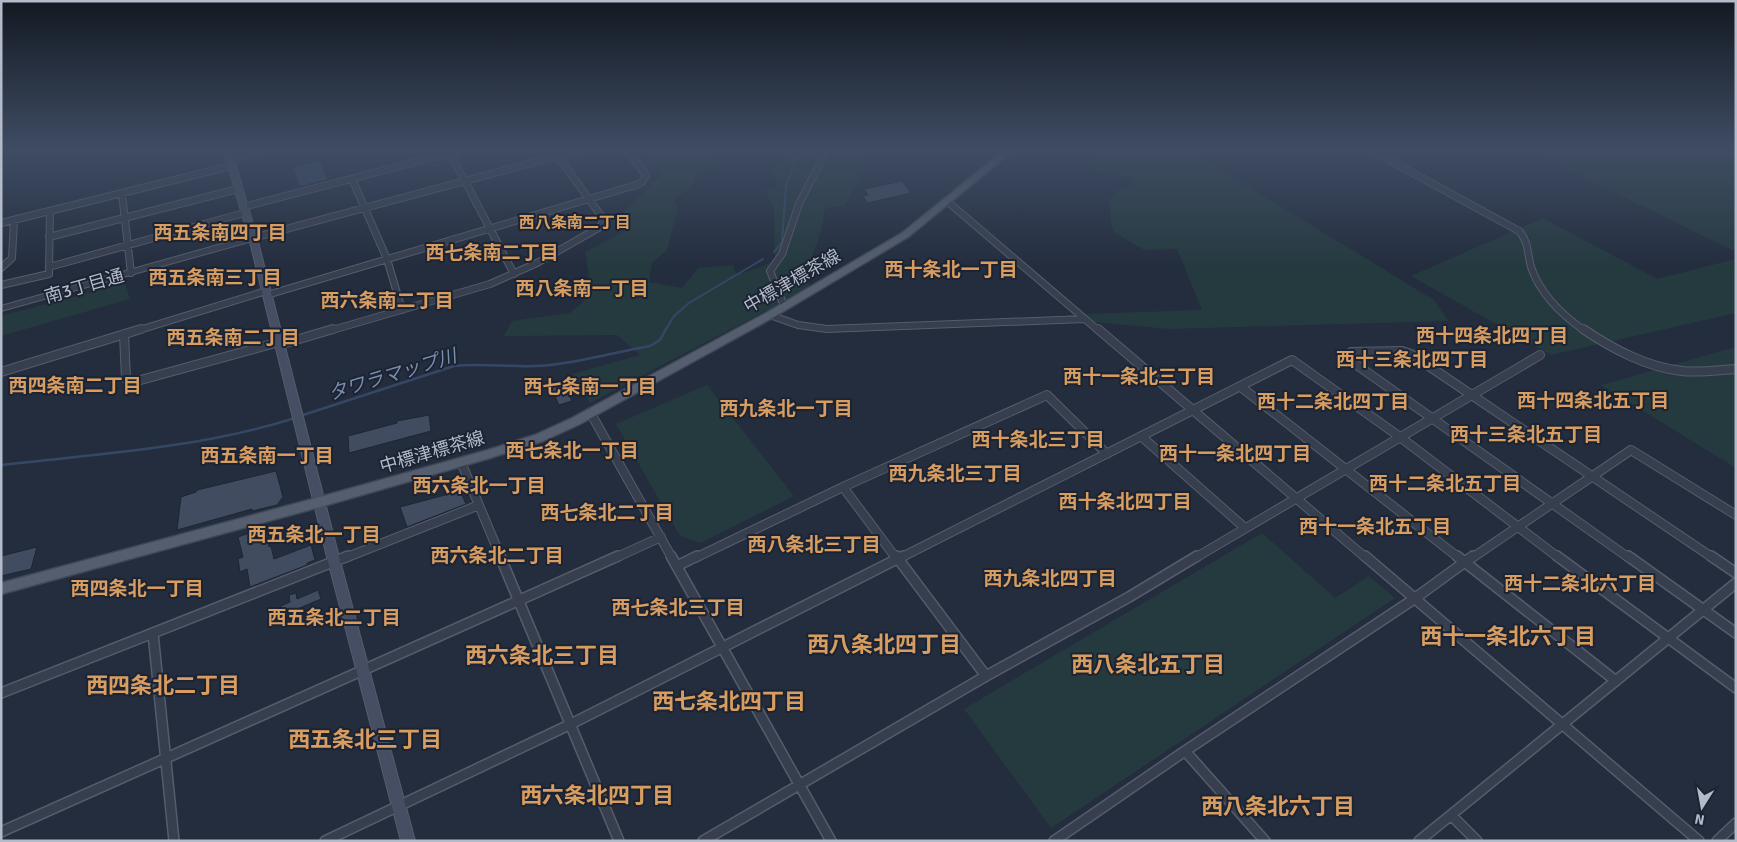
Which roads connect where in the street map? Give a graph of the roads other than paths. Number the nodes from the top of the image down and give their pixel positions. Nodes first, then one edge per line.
1 (142, 188) edge
2 (320, 188) edge
3 (356, 188) edge
4 (442, 188) edge
5 (468, 188) edge
6 (581, 188) edge
7 (625, 188) edge
8 (807, 188) edge
9 (964, 188) edge
10 (1441, 188) edge
11 (238, 189) joint
12 (122, 194) junction
13 (589, 199) junction
14 (948, 202) junction
15 (365, 209) junction
16 (244, 210) junction
17 (50, 211) junction
18 (124, 218) junction
19 (14, 220) junction
20 (1, 223) edge
21 (490, 228) junction
22 (49, 237) junction
23 (253, 238) junction
24 (127, 245) junction
25 (387, 259) junction
26 (49, 267) junction
27 (1, 268) edge
28 (131, 273) junction
29 (514, 274) junction
30 (1, 285) edge
31 (266, 293) junction
32 (784, 306) junction
33 (1, 309) edge
34 (402, 310) junction
35 (770, 315) junction
36 (1084, 319) junction
37 (124, 334) junction
38 (279, 343) junction
39 (1540, 355) dead end
40 (1736, 369) edge
41 (1, 372) edge
42 (1241, 387) junction
43 (1472, 396) junction
44 (1193, 411) junction
45 (590, 412) junction
46 (1432, 417) junction
47 (1142, 437) junction
48 (1400, 437) junction
49 (1107, 454) junction
50 (461, 462) junction
51 (1346, 469) junction
52 (1591, 476) junction
53 (843, 487) junction
54 (1295, 498) junction
55 (320, 502) junction
56 (1551, 502) junction
57 (479, 505) junction
58 (1736, 515) edge
59 (1516, 526) junction
60 (1245, 528) junction
61 (661, 537) junction
62 (897, 558) junction
63 (334, 562) junction
64 (1464, 563) junction
65 (677, 566) junction
66 (1736, 573) edge
67 (1736, 583) edge
68 (1, 589) edge
69 (1414, 599) junction
70 (520, 601) junction
71 (1704, 610) junction
72 (153, 632) junction
73 (1736, 633) edge
74 (1670, 638) junction
75 (723, 648) junction
76 (364, 670) junction
77 (986, 676) junction
78 (1616, 681) junction
79 (1736, 688) edge
80 (1, 693) edge
81 (571, 724) junction
82 (1561, 724) junction
83 (1185, 751) junction
84 (165, 759) junction
85 (798, 784) junction
86 (398, 805) junction
87 (1451, 815) junction
88 (1736, 823) edge
89 (1, 832) edge
90 (174, 841) edge
91 (326, 841) edge
92 (408, 841) edge
93 (619, 841) edge
94 (703, 841) edge
95 (831, 841) edge
96 (1054, 841) edge
97 (1265, 841) edge
98 (1419, 841) edge
99 (1477, 841) edge
100 (1699, 841) edge
101 (1717, 841) edge

1 - 12 street
2 - 16 street
3 - 15 street
4 - 15 street
5 - 21 street
6 - 13 street
7 - 13 street
8 - 32 street
9 - 14 main road, 中標津標茶線
10 - 40 street
11 - 16 main road
11 - 18 street
12 - 17 street
12 - 18 street
13 - 21 street
13 - 29 street
14 - 32 main road, 中標津標茶線
14 - 36 street
15 - 23 street
15 - 25 street
16 - 23 main road
16 - 24 street
17 - 19 street
17 - 22 street
18 - 22 street
18 - 24 street
19 - 20 street
19 - 27 street
21 - 25 street
21 - 29 street
22 - 26 street
23 - 28 street, 南3丁目通
23 - 31 main road
24 - 26 street
24 - 28 street
25 - 31 street
25 - 34 street
26 - 30 street
28 - 33 street, 南3丁目通
29 - 34 street
31 - 37 street
31 - 38 main road
32 - 35 main road, 中標津標茶線
34 - 38 street
35 - 36 street
35 - 45 main road, 中標津標茶線
36 - 44 street
37 - 38 street
37 - 41 street
38 - 55 main road
39 - 43 street
42 - 44 street
42 - 48 street
42 - 51 street
43 - 46 street
43 - 46 street
43 - 52 street
44 - 47 street
44 - 54 street
45 - 50 main road, 中標津標茶線
45 - 61 street
46 - 48 street
46 - 56 street
47 - 49 street
47 - 60 street
48 - 51 street
48 - 59 street
49 - 53 street
49 - 62 street
50 - 55 main road, 中標津標茶線
50 - 57 street
51 - 54 street
51 - 64 street
52 - 56 street
52 - 58 street
52 - 66 street
53 - 62 street
53 - 65 street
54 - 60 street
54 - 69 street
55 - 63 main road
55 - 68 main road, 中標津標茶線
56 - 59 street
56 - 71 street
57 - 63 street
57 - 70 street
59 - 64 street
59 - 74 street
60 - 77 street
61 - 65 street
61 - 70 street
62 - 75 street
62 - 77 street
63 - 72 street
63 - 76 main road
64 - 69 street
64 - 78 street
65 - 75 street
67 - 71 street
69 - 82 street
69 - 83 street
70 - 76 street
70 - 81 street
71 - 73 street
71 - 74 street
72 - 80 street
72 - 84 street
74 - 78 street
74 - 79 street
75 - 81 street
75 - 85 street
76 - 84 street
76 - 86 main road
77 - 85 street
78 - 82 street
81 - 86 street
81 - 93 street
82 - 87 street
82 - 100 street
83 - 96 street
83 - 97 street
84 - 89 street
84 - 90 street
85 - 94 street
85 - 95 street
86 - 91 street
86 - 92 main road
87 - 98 street
87 - 99 street
88 - 101 street

